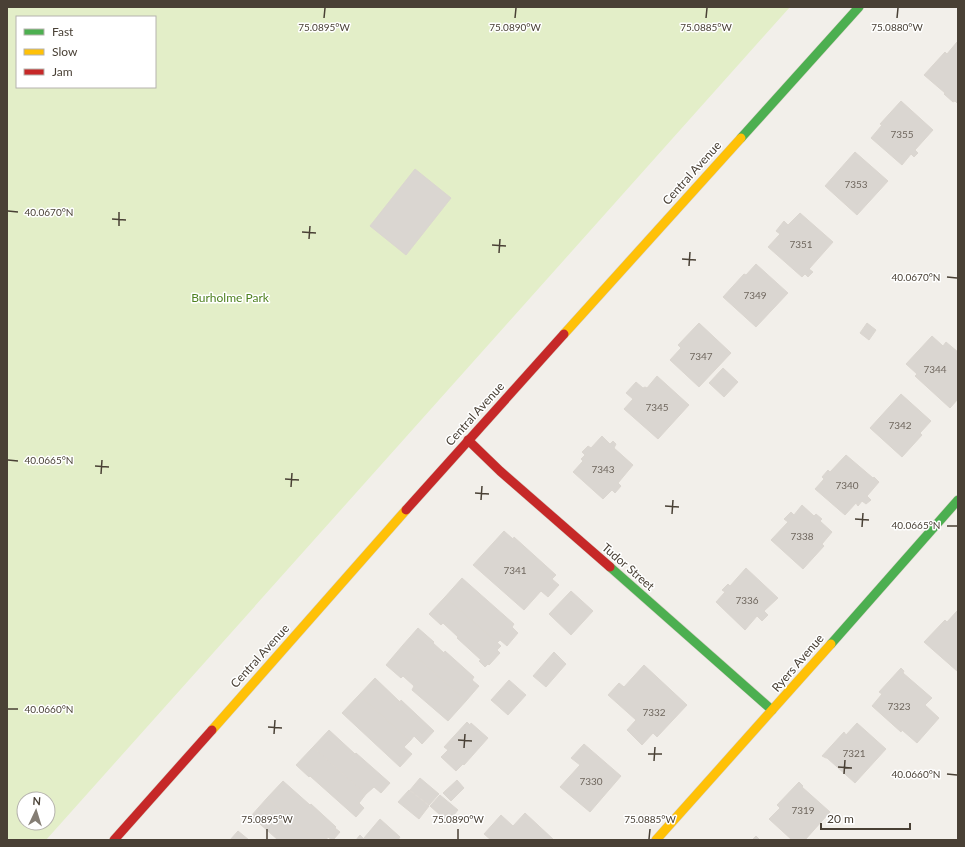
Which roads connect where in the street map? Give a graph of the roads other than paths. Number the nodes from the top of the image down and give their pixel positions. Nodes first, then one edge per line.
1 (859, 7) edge
2 (468, 440) junction
3 (958, 500) edge
4 (772, 710) junction
5 (114, 840) edge
6 (656, 840) edge

1 - 2 main road, Central Avenue
2 - 4 main road, Tudor Street
2 - 5 main road, Central Avenue
3 - 4 main road, Ryers Avenue
4 - 6 main road, Ryers Avenue

